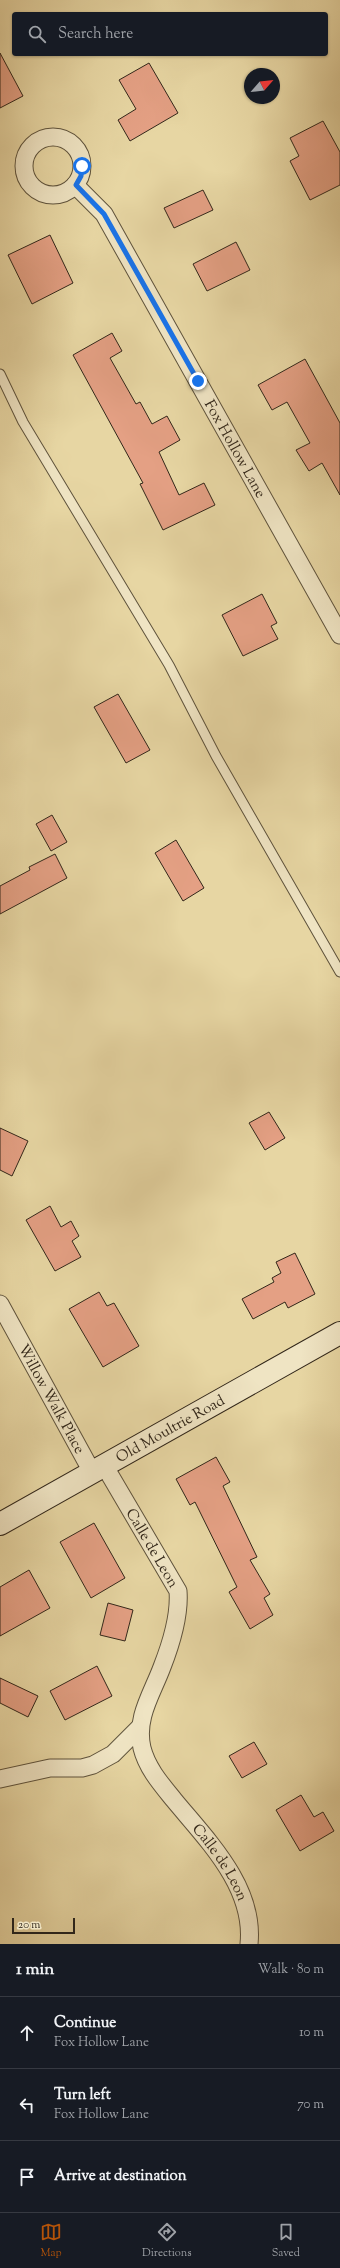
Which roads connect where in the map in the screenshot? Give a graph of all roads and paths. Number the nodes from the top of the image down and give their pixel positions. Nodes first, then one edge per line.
1 (76, 185) dead end
2 (0, 374) edge
3 (340, 636) edge
4 (340, 972) edge
5 (1, 1307) edge
6 (340, 1333) edge
7 (98, 1468) junction
8 (0, 1524) edge
9 (140, 1727) junction
10 (0, 1778) edge
11 (249, 1944) edge

1 - 3 street, Fox Hollow Lane
2 - 4 lane
5 - 7 street, Willow Walk Place
6 - 7 main road, Old Moultrie Road
7 - 8 main road, Old Moultrie Road
7 - 9 street, Calle de Leon
9 - 10 street
9 - 11 street, Calle de Leon

